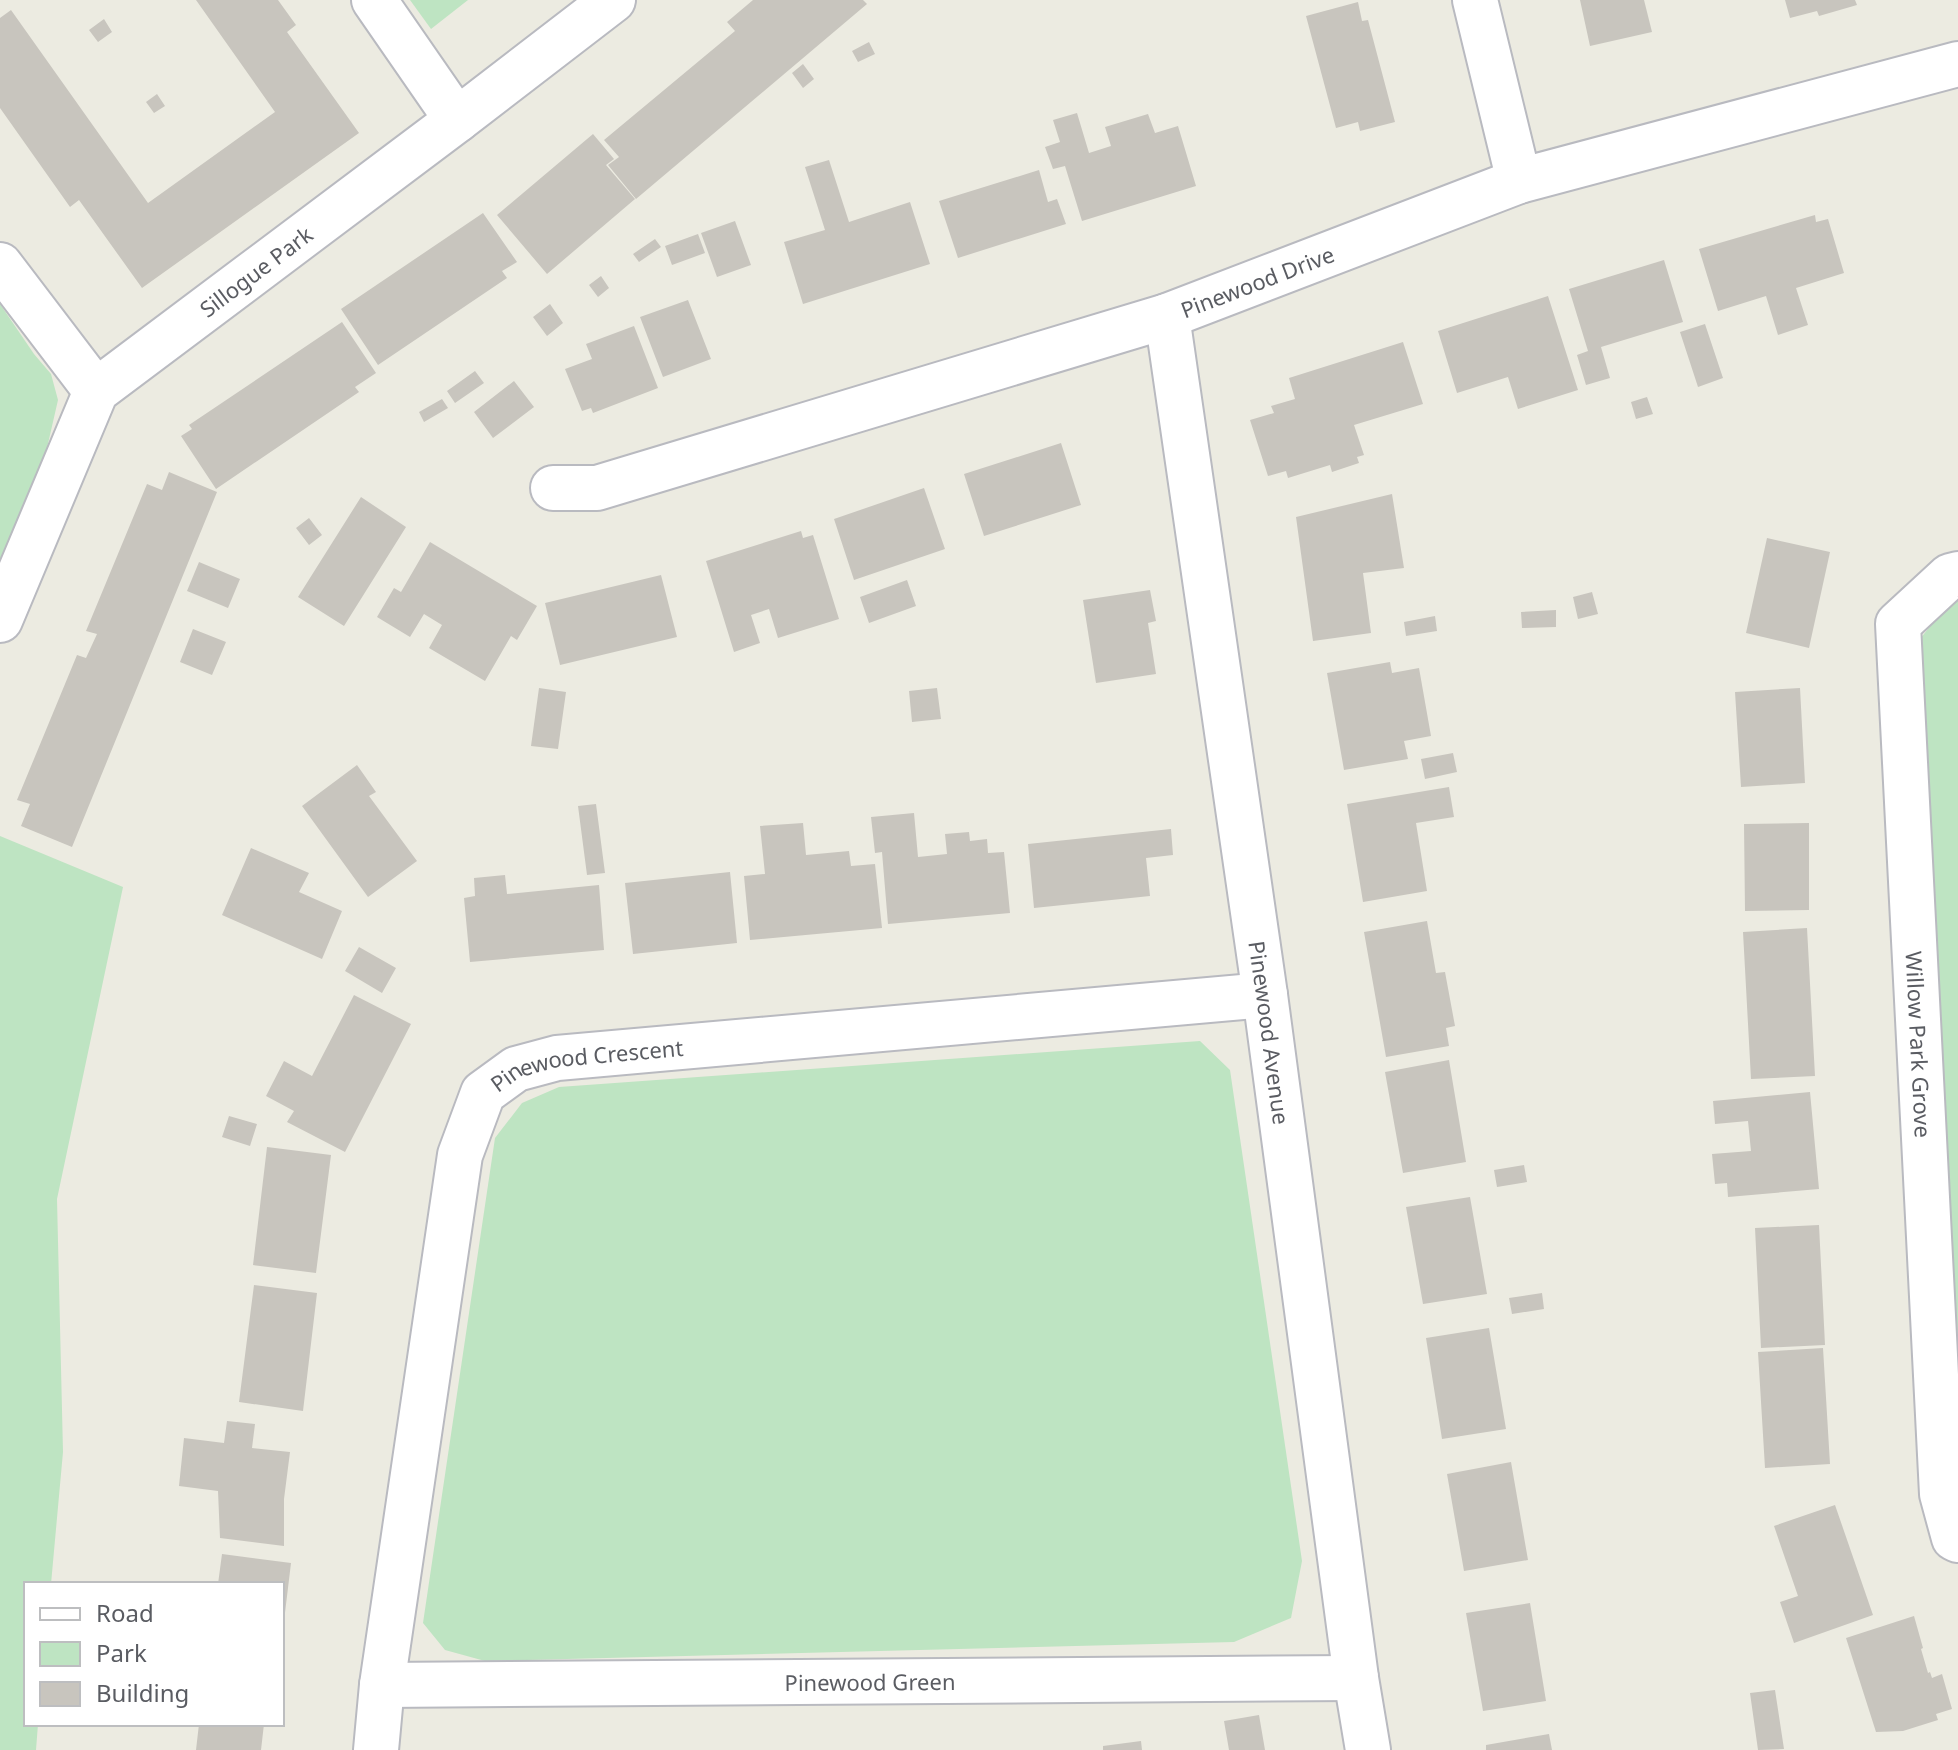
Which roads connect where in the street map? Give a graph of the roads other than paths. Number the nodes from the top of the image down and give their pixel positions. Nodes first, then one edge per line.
1 (374, 0) edge
2 (613, 0) edge
3 (1475, 0) edge
4 (1958, 64) edge
5 (457, 120) junction
6 (1519, 181) junction
7 (0, 265) edge
8 (1167, 316) junction
9 (96, 391) junction
10 (553, 488) dead end
11 (1958, 574) edge
12 (0, 620) edge
13 (1265, 995) junction
14 (1958, 1540) edge
15 (1356, 1678) junction
16 (382, 1685) junction
17 (376, 1750) edge
18 (1368, 1750) edge

1 - 5 street
2 - 5 street, Sillogue Park
3 - 6 street
4 - 6 street, Pinewood Drive
5 - 9 street, Sillogue Park
6 - 8 street, Pinewood Drive
7 - 9 street
8 - 10 street, Pinewood Drive
8 - 13 street, Pinewood Avenue
9 - 12 street
11 - 14 street, Willow Park Grove
13 - 15 street, Pinewood Avenue
13 - 16 street, Pinewood Crescent
15 - 16 street, Pinewood Green
15 - 18 street, Pinewood Avenue
16 - 17 street, Pinewood Crescent

